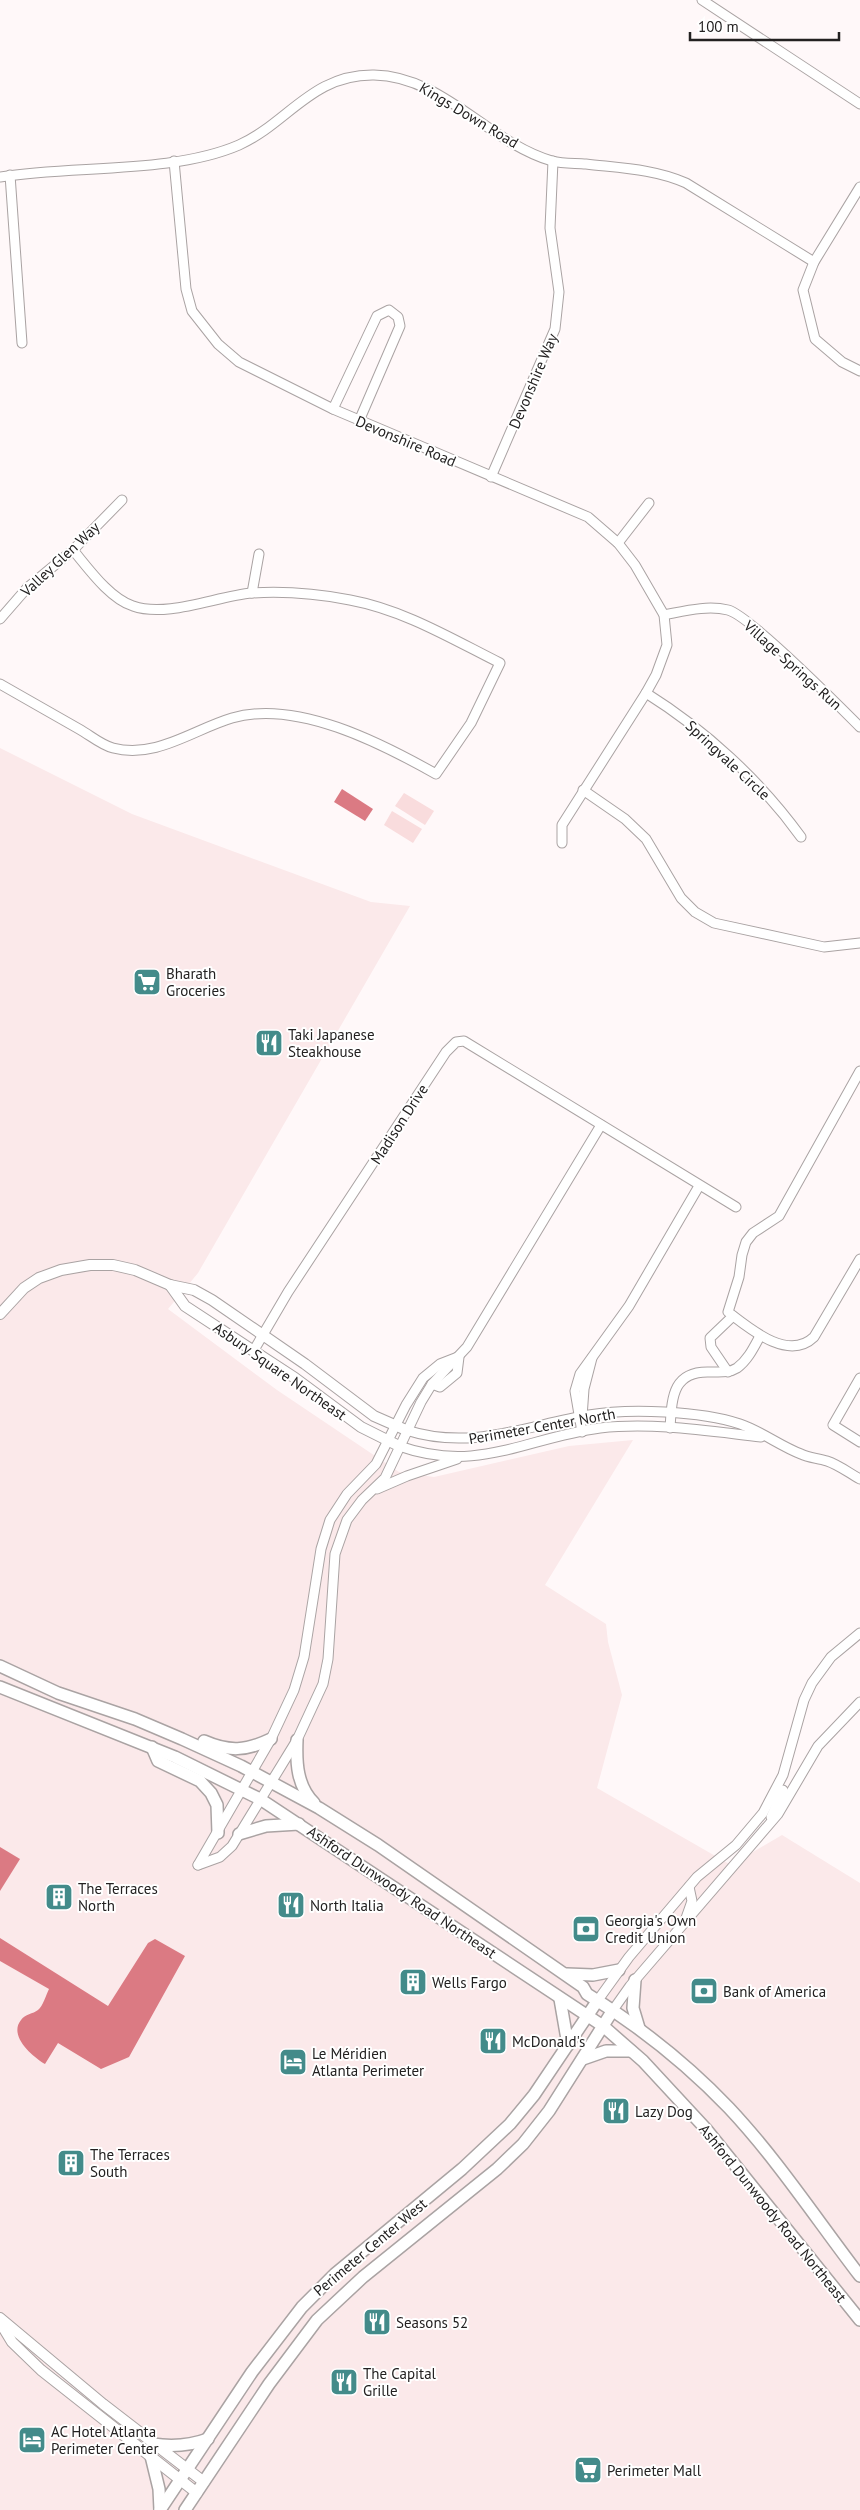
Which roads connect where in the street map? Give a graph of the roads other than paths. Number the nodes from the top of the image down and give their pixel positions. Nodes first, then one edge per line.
1 (702, 0) edge
2 (860, 104) edge
3 (553, 161) junction
4 (174, 162) junction
5 (10, 176) junction
6 (0, 177) edge
7 (860, 187) edge
8 (814, 262) junction
9 (22, 343) dead end
10 (860, 371) edge
11 (333, 410) junction
12 (359, 421) junction
13 (491, 477) junction
14 (122, 500) dead end
15 (649, 503) dead end
16 (618, 543) junction
17 (73, 550) junction
18 (259, 554) dead end
19 (252, 593) junction
20 (664, 614) junction
21 (0, 619) edge
22 (0, 684) edge
23 (646, 693) junction
24 (860, 727) edge
25 (583, 790) junction
26 (801, 837) dead end
27 (562, 843) dead end
28 (860, 943) edge
29 (860, 1071) edge
30 (600, 1126) junction
31 (699, 1186) junction
32 (736, 1207) dead end
33 (860, 1259) edge
34 (170, 1285) junction
35 (0, 1314) edge
36 (733, 1316) junction
37 (263, 1334) junction
38 (760, 1336) junction
39 (254, 1350) junction
40 (459, 1357) junction
41 (728, 1372) junction
42 (860, 1378) edge
43 (671, 1414) junction
44 (581, 1416) junction
45 (395, 1426) junction
46 (670, 1428) junction
47 (406, 1430) junction
48 (582, 1432) junction
49 (765, 1437) junction
50 (387, 1442) junction
51 (860, 1442) edge
52 (399, 1446) junction
53 (462, 1457) junction
54 (860, 1479) edge
55 (370, 1492) junction
56 (860, 1633) edge
57 (0, 1666) edge
58 (0, 1687) edge
59 (860, 1702) edge
60 (93, 1706) junction
61 (270, 1739) junction
62 (297, 1740) junction
63 (152, 1747) junction
64 (791, 1750) junction
65 (252, 1772) junction
66 (270, 1783) junction
67 (242, 1789) junction
68 (260, 1799) junction
69 (319, 1808) junction
70 (299, 1824) junction
71 (764, 1830) junction
72 (218, 1833) junction
73 (239, 1834) junction
74 (689, 1887) junction
75 (679, 1931) junction
76 (619, 1970) junction
77 (563, 1973) junction
78 (635, 1980) junction
79 (560, 1999) junction
80 (598, 2000) junction
81 (613, 2010) junction
82 (587, 2016) junction
83 (603, 2026) junction
84 (639, 2028) junction
85 (568, 2045) junction
86 (632, 2050) junction
87 (581, 2061) junction
88 (440, 2188) junction
89 (455, 2205) junction
90 (860, 2276) edge
91 (0, 2318) edge
92 (860, 2320) edge
93 (0, 2322) edge
94 (208, 2439) junction
95 (153, 2444) junction
96 (151, 2456) junction
97 (187, 2469) junction
98 (180, 2480) junction
99 (204, 2482) junction
100 (196, 2493) junction
101 (160, 2510) edge
102 (185, 2510) edge

1 - 2 street
3 - 4 street, Kings Down Road
3 - 8 street, Kings Down Road
3 - 13 street, Devonshire Way
4 - 5 street, Kings Down Road
4 - 11 street, Devonshire Road
5 - 6 street, Kings Down Road
5 - 9 street
7 - 8 street
8 - 10 street
11 - 12 street, Devonshire Road
11 - 12 street
12 - 13 street, Devonshire Road
13 - 16 street, Devonshire Road
14 - 17 street, Valley Glen Way
15 - 16 street
16 - 20 street, Devonshire Road
17 - 19 street
17 - 21 street, Valley Glen Way
18 - 19 street
19 - 22 street
20 - 23 street, Devonshire Road
20 - 24 street, Village Springs Run
23 - 25 street
23 - 26 street, Springvale Circle
25 - 27 street
25 - 28 street
29 - 36 street
30 - 31 street, Madison Drive
30 - 37 street, Madison Drive
30 - 40 street
31 - 32 street, Madison Drive
31 - 44 street
33 - 38 street
34 - 35 street, Asbury Square Northeast
34 - 37 street, Asbury Square Northeast
34 - 39 street, Asbury Square Northeast
36 - 38 street
36 - 41 street
37 - 39 street, Madison Drive
37 - 45 street, Asbury Square Northeast
38 - 41 street
39 - 50 street, Asbury Square Northeast
40 - 45 street
40 - 47 street
41 - 43 street
42 - 51 street
43 - 44 street, Perimeter Center North
43 - 46 street
43 - 49 street, Perimeter Center North
44 - 47 street, Perimeter Center North
44 - 48 street
45 - 47 street, Perimeter Center North
45 - 50 street
46 - 48 street, Perimeter Center North
46 - 49 street, Perimeter Center North
47 - 52 street
48 - 53 street, Perimeter Center North
49 - 54 street, Perimeter Center North
50 - 52 street, Asbury Square Northeast
50 - 61 street
52 - 53 street, Perimeter Center North
52 - 55 street
53 - 55 street
55 - 62 street
56 - 64 street
57 - 60 main road, Ashford Dunwoody Road Northeast
58 - 63 main road, Ashford Dunwoody Road Northeast
59 - 71 street
60 - 61 main road
60 - 65 main road, Ashford Dunwoody Road Northeast
61 - 65 street
62 - 66 street
62 - 69 main road
63 - 67 main road, Ashford Dunwoody Road Northeast
63 - 72 main road
64 - 71 street
64 - 74 street
65 - 66 main road, Ashford Dunwoody Road Northeast
65 - 67 street
66 - 68 street
66 - 69 main road, Ashford Dunwoody Road Northeast
67 - 68 main road, Ashford Dunwoody Road Northeast
67 - 72 street
68 - 70 main road, Ashford Dunwoody Road Northeast
68 - 73 street
69 - 77 main road, Ashford Dunwoody Road Northeast
70 - 73 main road
70 - 79 main road, Ashford Dunwoody Road Northeast
71 - 75 street
72 - 73 street
74 - 75 street
74 - 76 street
75 - 78 street
76 - 77 main road
76 - 80 street
77 - 80 main road, Ashford Dunwoody Road Northeast
78 - 81 street
78 - 84 main road
79 - 82 main road, Ashford Dunwoody Road Northeast
79 - 85 main road
80 - 81 main road, Ashford Dunwoody Road Northeast
80 - 82 main road, Perimeter Center West
81 - 83 main road, Perimeter Center West
81 - 84 main road, Ashford Dunwoody Road Northeast
82 - 83 main road, Ashford Dunwoody Road Northeast
82 - 85 main road, Perimeter Center West
83 - 86 main road, Ashford Dunwoody Road Northeast
83 - 87 main road, Perimeter Center West
84 - 90 main road, Ashford Dunwoody Road Northeast
85 - 88 main road, Perimeter Center West
86 - 87 main road
86 - 92 main road, Ashford Dunwoody Road Northeast
87 - 89 main road, Perimeter Center West
88 - 89 main road
88 - 94 main road, Perimeter Center West
89 - 99 main road, Perimeter Center West
91 - 95 street
93 - 96 street
94 - 95 main road
94 - 97 main road, Perimeter Center West
95 - 97 street
96 - 98 street
96 - 101 main road
97 - 98 main road, Perimeter Center West
97 - 99 street
98 - 100 street
98 - 101 main road, Perimeter Center West
99 - 100 main road, Perimeter Center West
100 - 102 main road, Perimeter Center West

